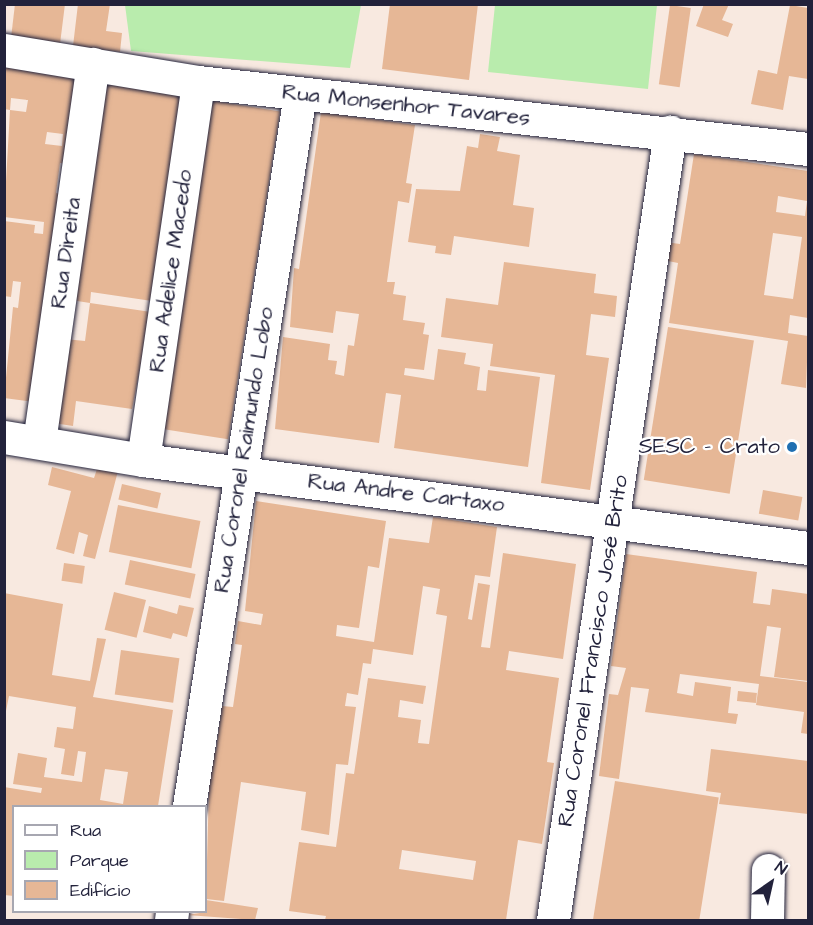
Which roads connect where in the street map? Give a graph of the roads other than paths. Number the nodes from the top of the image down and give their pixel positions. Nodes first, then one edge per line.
1 (4, 50) edge
2 (93, 64) junction
3 (198, 82) junction
4 (300, 94) junction
5 (670, 132) junction
6 (808, 149) edge
7 (4, 437) edge
8 (39, 442) junction
9 (143, 460) junction
10 (241, 472) junction
11 (613, 519) junction
12 (808, 548) edge
13 (189, 805) edge
14 (768, 870) dead end
15 (553, 921) edge
16 (767, 921) edge

1 - 2 street, Rua Monsenhor Tavares
2 - 3 street, Rua Monsenhor Tavares
2 - 8 street, Rua Direita
3 - 4 street, Rua Monsenhor Tavares
3 - 9 street, Rua Adelice Macedo
4 - 5 street, Rua Monsenhor Tavares
4 - 10 street, Rua Coronel Raimundo Lobo
5 - 6 street, Rua Monsenhor Tavares
5 - 11 street, Rua Coronel Francisco José Brito
7 - 8 street, Rua Andre Cartaxo
8 - 9 street, Rua Andre Cartaxo
9 - 10 street, Rua Andre Cartaxo
10 - 11 street, Rua Andre Cartaxo
10 - 13 street, Rua Coronel Raimundo Lobo
11 - 12 street, Rua Andre Cartaxo
11 - 15 street, Rua Coronel Francisco José Brito
14 - 16 street

